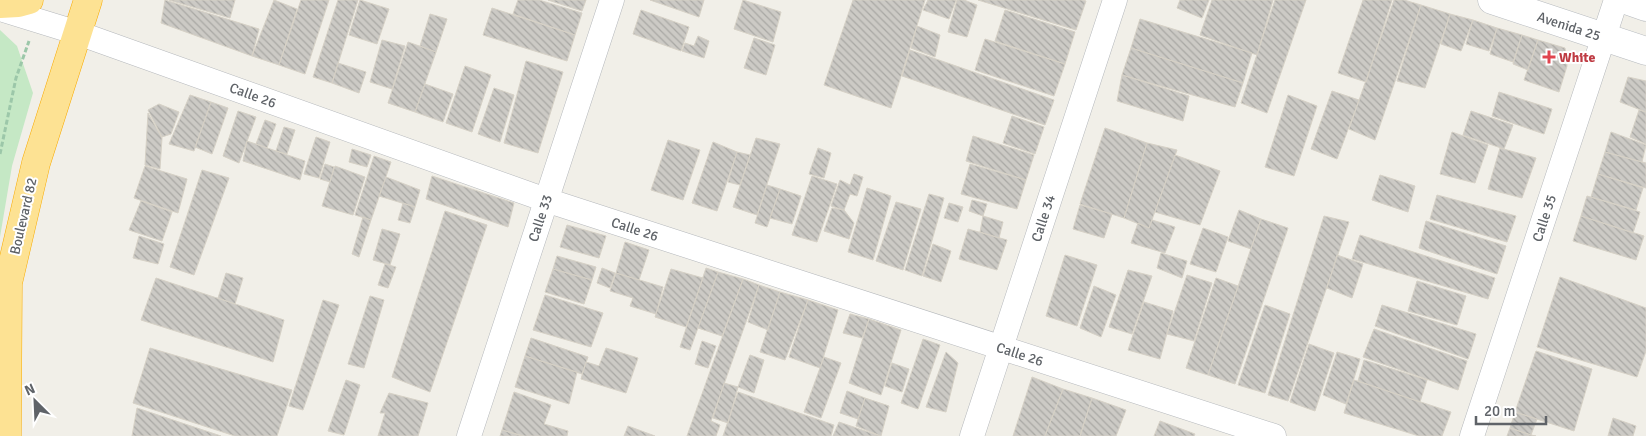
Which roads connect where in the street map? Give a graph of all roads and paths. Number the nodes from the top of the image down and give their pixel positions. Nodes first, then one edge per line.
1 (88, 0) edge
2 (612, 0) edge
3 (1115, 0) edge
4 (1492, 0) edge
5 (1616, 0) edge
6 (1626, 0) edge
7 (0, 4) edge
8 (1646, 7) edge
9 (0, 9) edge
10 (33, 10) edge
11 (78, 33) junction
12 (1604, 37) junction
13 (1646, 50) edge
14 (0, 154) edge
15 (546, 200) junction
16 (1001, 348) junction
17 (7, 436) edge
18 (469, 436) edge
19 (972, 436) edge
20 (1274, 436) edge
21 (1472, 436) edge

1 - 11 highway, Boulevard 82
2 - 15 street, Calle 33
3 - 16 street, Calle 34
4 - 12 main road, Avenida 25
5 - 12 street, Calle 35
6 - 8 main road
7 - 10 highway
9 - 10 street, Calle 26
10 - 11 street, Calle 26
10 - 14 path
11 - 15 street, Calle 26
11 - 17 highway, Boulevard 82
12 - 13 main road, Avenida 25
12 - 21 street, Calle 35
15 - 16 street, Calle 26
15 - 18 street, Calle 33
16 - 19 street, Calle 34
16 - 20 street, Calle 26

